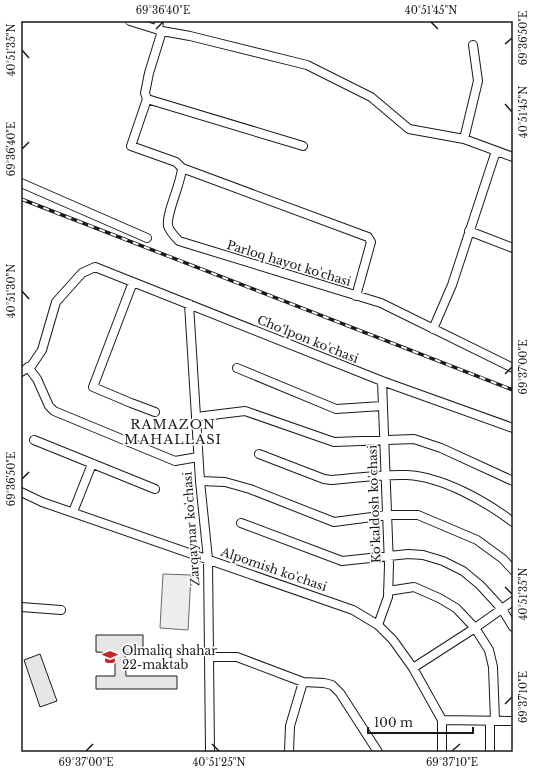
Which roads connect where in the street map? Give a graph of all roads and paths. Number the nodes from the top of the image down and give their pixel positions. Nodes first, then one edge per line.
1 (130, 21) edge
2 (160, 27) edge
3 (473, 45) dead end
4 (147, 99) junction
5 (464, 139) junction
6 (303, 146) dead end
7 (496, 151) junction
8 (512, 156) edge
9 (182, 168) junction
10 (21, 184) edge
11 (469, 231) junction
12 (146, 238) dead end
13 (513, 248) edge
14 (134, 282) junction
15 (356, 296) junction
16 (189, 304) junction
17 (433, 330) junction
18 (237, 368) dead end
19 (513, 368) edge
20 (24, 370) edge
21 (382, 381) junction
22 (382, 406) junction
23 (155, 412) dead end
24 (196, 417) junction
25 (513, 428) edge
26 (34, 440) dead end
27 (384, 440) junction
28 (259, 454) dead end
29 (198, 457) junction
30 (92, 464) junction
31 (385, 475) junction
32 (200, 481) junction
33 (513, 481) edge
34 (155, 490) dead end
35 (21, 492) edge
36 (73, 512) junction
37 (387, 515) junction
38 (513, 522) edge
39 (241, 523) dead end
40 (388, 557) junction
41 (208, 559) junction
42 (513, 570) edge
43 (388, 591) junction
44 (513, 601) edge
45 (21, 607) edge
46 (502, 608) junction
47 (62, 610) dead end
48 (378, 625) junction
49 (513, 627) edge
50 (475, 628) junction
51 (208, 657) junction
52 (413, 668) junction
53 (303, 682) junction
54 (442, 720) junction
55 (492, 721) junction
56 (513, 721) edge
57 (210, 752) edge
58 (289, 752) edge
59 (378, 752) edge
60 (442, 752) edge
61 (490, 752) edge

1 - 2 street
2 - 4 street
2 - 5 street
3 - 5 street
4 - 6 street
4 - 9 street
5 - 7 street
7 - 8 street
7 - 11 street
9 - 15 street
9 - 15 street, Parloq hayot ko'chasi
10 - 12 street
11 - 13 street
11 - 17 street
14 - 16 street, Cho‘lpon ko'chasi
14 - 20 street, Cho‘lpon ko'chasi
14 - 23 street
15 - 17 street, Parloq hayot ko'chasi
16 - 21 street, Cho‘lpon ko'chasi
16 - 24 street, Zarqaynar ko'chasi
17 - 19 street, Parloq hayot ko'chasi
18 - 22 street
20 - 29 street
21 - 22 street, Ko‘kaldosh ko'chasi
21 - 25 street, Cho‘lpon ko'chasi
22 - 27 street, Ko‘kaldosh ko'chasi
24 - 27 street
24 - 29 street, Zarqaynar ko'chasi
26 - 30 street
27 - 31 street, Ko‘kaldosh ko'chasi
27 - 33 street
28 - 31 street
29 - 32 street, Zarqaynar ko'chasi
30 - 34 street
30 - 36 street
31 - 37 street, Ko‘kaldosh ko'chasi
31 - 38 street
32 - 37 street
32 - 41 street, Zarqaynar ko'chasi
35 - 36 street, Alpomish ko'chasi
36 - 41 street, Alpomish ko'chasi
37 - 40 street, Ko‘kaldosh ko'chasi
37 - 42 street
39 - 40 street
40 - 43 street, Ko‘kaldosh ko'chasi
40 - 46 street
41 - 48 street, Alpomish ko'chasi
41 - 51 street, Zarqaynar ko'chasi
43 - 48 street, Ko‘kaldosh ko'chasi
43 - 50 street
44 - 46 street
45 - 47 street
46 - 49 street
46 - 50 street
48 - 52 street, Alpomish ko'chasi
50 - 52 street
50 - 55 street
51 - 53 street
51 - 57 street, Zarqaynar ko'chasi
52 - 54 street, Alpomish ko'chasi
53 - 58 street
53 - 59 street
54 - 55 street
54 - 60 street, Alpomish ko'chasi
55 - 56 street
55 - 61 street

